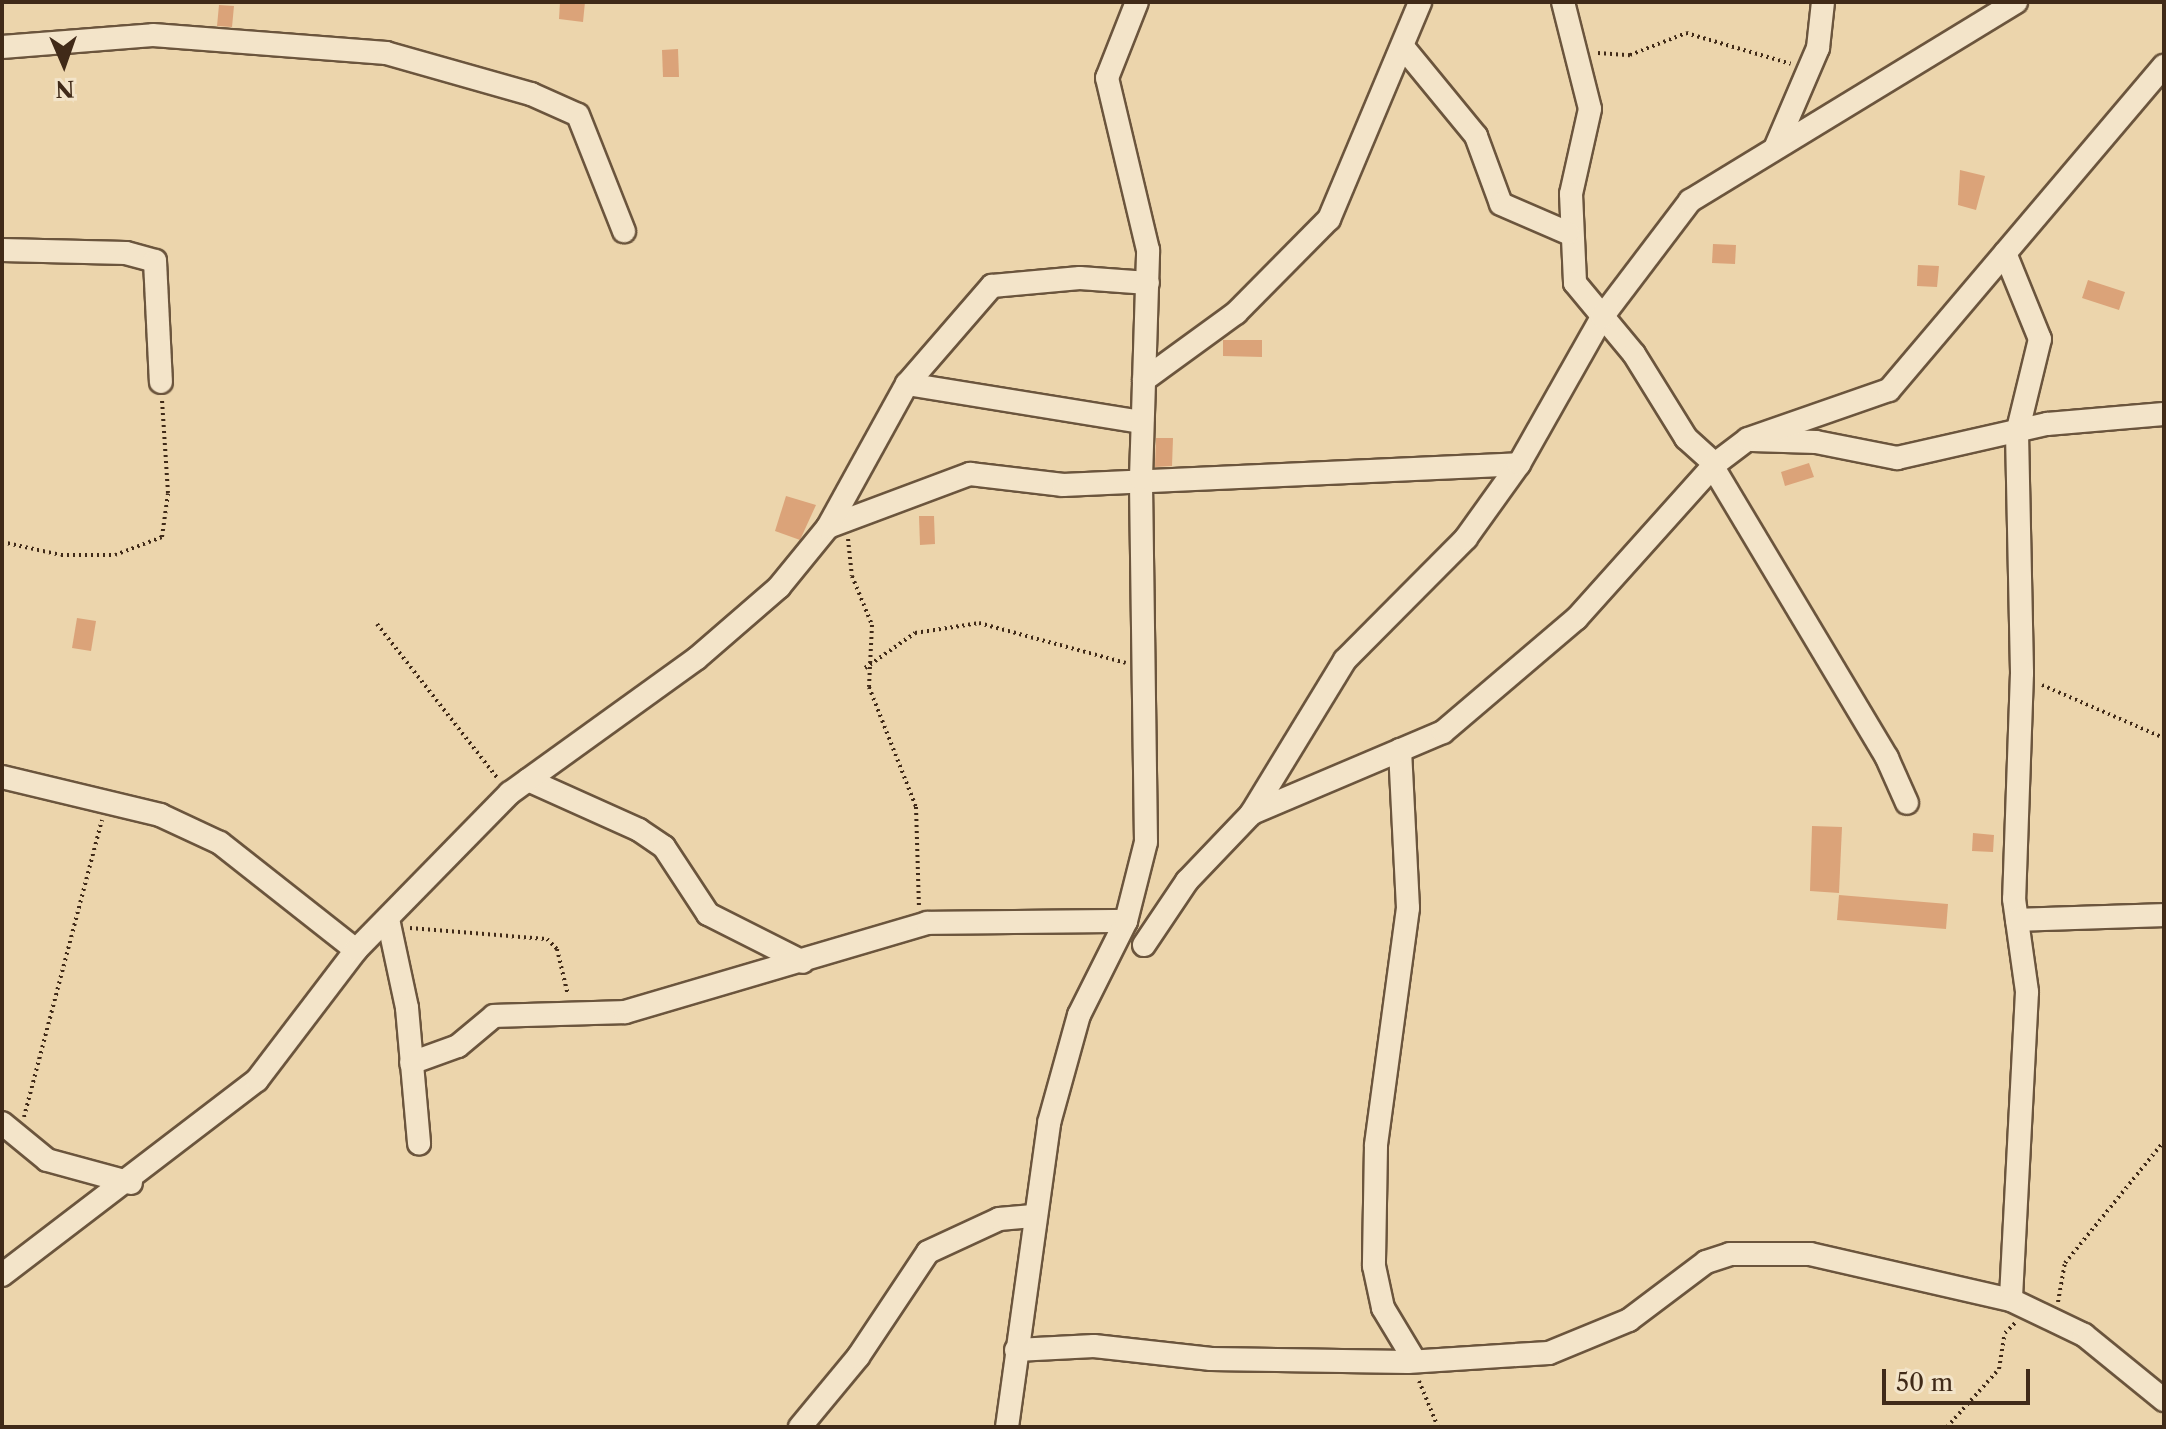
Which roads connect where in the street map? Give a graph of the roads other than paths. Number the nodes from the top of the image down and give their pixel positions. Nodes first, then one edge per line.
1 (1137, 2) edge
2 (1420, 2) edge
3 (1563, 2) edge
4 (1823, 2) edge
5 (2016, 2) edge
6 (2, 47) edge
7 (1403, 47) junction
8 (2164, 66) edge
9 (1776, 146) junction
10 (624, 231) dead end
11 (1568, 233) junction
12 (2, 250) edge
13 (2005, 253) junction
14 (1148, 283) junction
15 (1602, 317) junction
16 (1144, 380) junction
17 (161, 382) road end
18 (907, 384) junction
19 (2164, 414) edge
20 (1142, 422) junction
21 (2017, 433) junction
22 (1748, 439) junction
23 (1519, 464) junction
24 (1714, 466) junction
25 (1141, 478) junction
26 (837, 524) junction
27 (1400, 750) junction
28 (2, 777) edge
29 (519, 786) junction
30 (1907, 803) dead end
31 (1251, 814) junction
32 (2164, 915) edge
33 (2017, 920) junction
34 (1126, 921) junction
35 (390, 925) junction
36 (1144, 945) dead end
37 (356, 950) junction
38 (803, 962) junction
39 (411, 1063) junction
40 (2, 1123) edge
41 (419, 1143) dead end
42 (131, 1183) junction
43 (1033, 1216) junction
44 (2, 1275) edge
45 (2011, 1300) junction
46 (1016, 1350) junction
47 (1411, 1362) junction
48 (2164, 1400) edge
49 (800, 1427) edge
50 (1007, 1427) edge

1 - 14 street
2 - 7 street
3 - 11 street
4 - 9 street
5 - 9 street
6 - 10 street
7 - 11 street
7 - 16 street
8 - 13 street
9 - 15 street
11 - 15 street
12 - 17 street
13 - 21 street
13 - 22 street
14 - 16 street
14 - 18 street
15 - 23 street
15 - 24 street
16 - 20 street
18 - 20 street
18 - 26 street
19 - 21 street
20 - 25 street
21 - 22 street
21 - 33 street
22 - 24 street
23 - 25 street
23 - 31 street
24 - 27 street
24 - 30 street
25 - 26 street
25 - 34 street
26 - 29 street
27 - 31 street
27 - 47 street
28 - 37 street
29 - 35 street
29 - 38 street
31 - 36 street
32 - 33 street
33 - 45 street
34 - 38 street
34 - 43 street
35 - 37 street
35 - 39 street
37 - 42 street
38 - 39 street
39 - 41 street
40 - 42 street
42 - 44 street
43 - 46 street
43 - 49 street
45 - 47 street
45 - 48 street
46 - 47 street
46 - 50 street

